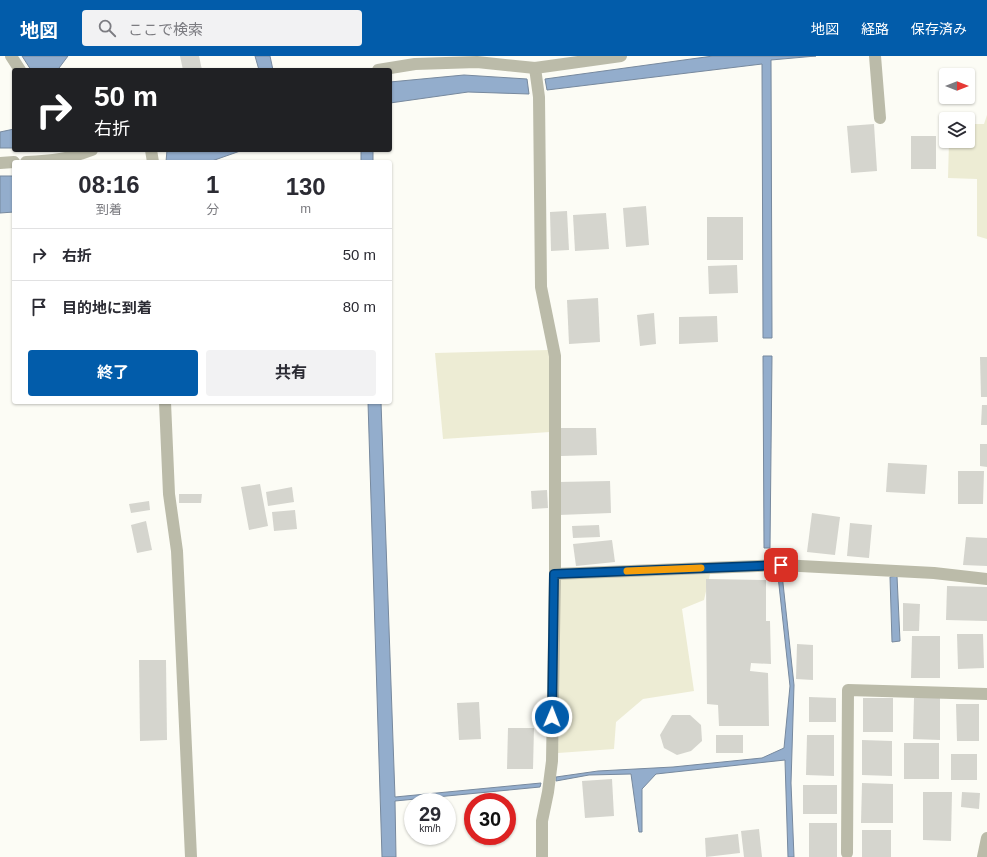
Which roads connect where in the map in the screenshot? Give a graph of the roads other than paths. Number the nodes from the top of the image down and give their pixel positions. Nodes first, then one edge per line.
1 (11, 56) edge
2 (621, 56) edge
3 (875, 57) edge
4 (415, 60) edge
5 (19, 68) edge
6 (385, 68) edge
7 (535, 68) junction
8 (880, 118) dead end
9 (73, 153) edge
10 (56, 160) edge
11 (12, 162) edge
12 (0, 163) edge
13 (165, 404) edge
14 (554, 574) junction
15 (987, 579) edge
16 (987, 694) edge
17 (987, 838) edge
18 (847, 853) dead end
19 (190, 857) edge
20 (542, 857) edge
21 (983, 857) edge

1 - 5 street
2 - 7 street
3 - 8 street
4 - 6 street
4 - 7 street
7 - 14 street
9 - 10 street
11 - 12 street
13 - 19 street
14 - 15 street
14 - 20 street
16 - 18 street
17 - 21 street

